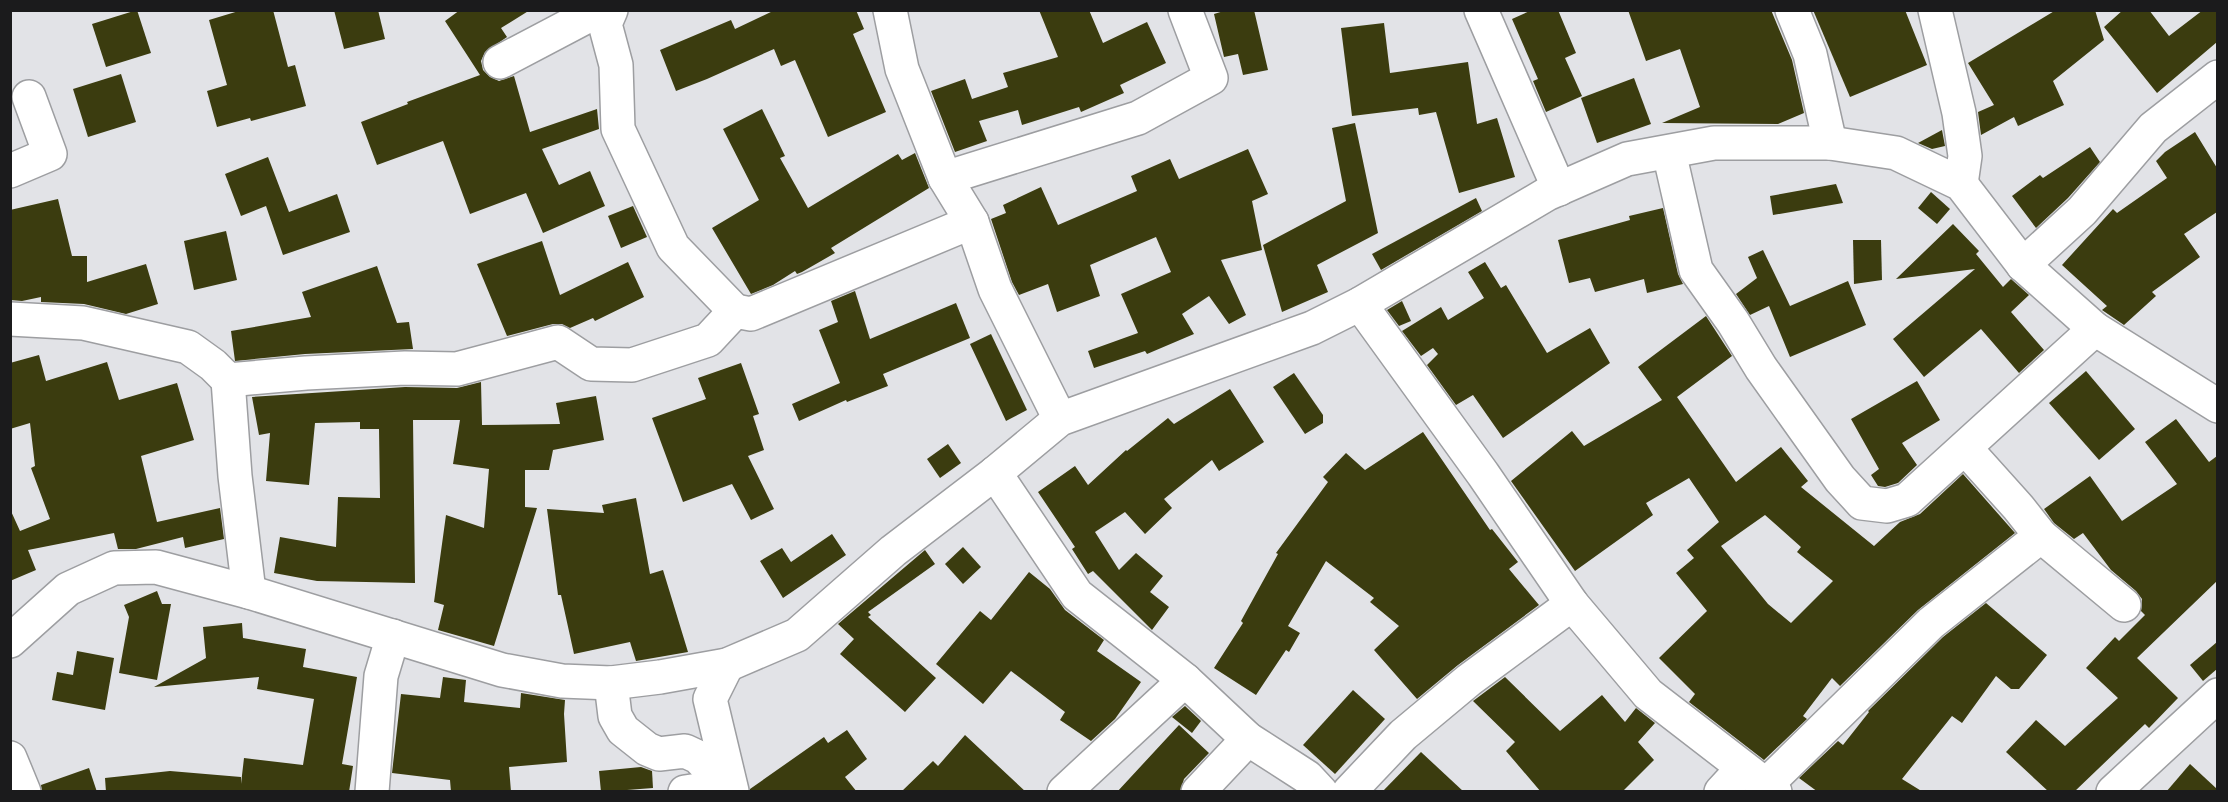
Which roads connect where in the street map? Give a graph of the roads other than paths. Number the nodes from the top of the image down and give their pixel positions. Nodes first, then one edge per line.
1 (599, 10) edge
2 (610, 10) edge
3 (890, 10) edge
4 (1185, 10) edge
5 (1481, 10) edge
6 (1792, 10) edge
7 (1935, 10) edge
8 (500, 62) dead end
9 (2217, 77) edge
10 (29, 97) dead end
11 (1830, 143) junction
12 (1669, 152) junction
13 (10, 171) edge
14 (945, 178) junction
15 (1961, 184) junction
16 (1559, 189) junction
17 (972, 222) junction
18 (2023, 266) junction
19 (1359, 304) junction
20 (735, 311) junction
21 (10, 319) edge
22 (2095, 329) junction
23 (228, 380) junction
24 (2217, 406) edge
25 (1060, 419) junction
26 (1965, 448) junction
27 (995, 473) junction
28 (2041, 536) junction
29 (249, 592) junction
30 (1572, 604) junction
31 (2124, 605) dead end
32 (393, 636) junction
33 (10, 641) edge
34 (727, 665) junction
35 (1185, 680) junction
36 (611, 683) junction
37 (2217, 695) edge
38 (1248, 739) junction
39 (10, 758) edge
40 (1761, 782) edge
41 (730, 790) edge
42 (24, 792) edge
43 (372, 792) edge
44 (685, 792) edge
45 (1064, 792) edge
46 (1198, 792) edge
47 (1321, 792) edge
48 (1349, 792) edge
49 (1721, 792) edge
50 (2113, 792) edge

1 - 8 street
2 - 20 street
3 - 14 street
4 - 14 street
5 - 16 street
6 - 11 street
7 - 15 street
9 - 18 street
10 - 13 street
11 - 12 street
11 - 15 street
12 - 16 street
12 - 26 street
14 - 17 street
15 - 18 street
16 - 19 street
17 - 20 street
17 - 25 street
18 - 22 street
19 - 25 street
19 - 30 street
20 - 23 street
21 - 23 street
22 - 24 street
22 - 26 street
23 - 29 street
25 - 27 street
26 - 28 street
27 - 34 street
27 - 35 street
28 - 31 street
28 - 40 street
29 - 32 street
29 - 33 street
30 - 40 street
30 - 48 street
32 - 36 street
32 - 43 street
34 - 36 street
34 - 41 street
35 - 38 street
35 - 45 street
36 - 41 street
37 - 50 street
38 - 46 street
38 - 47 street
39 - 42 street
40 - 49 street
41 - 44 street

